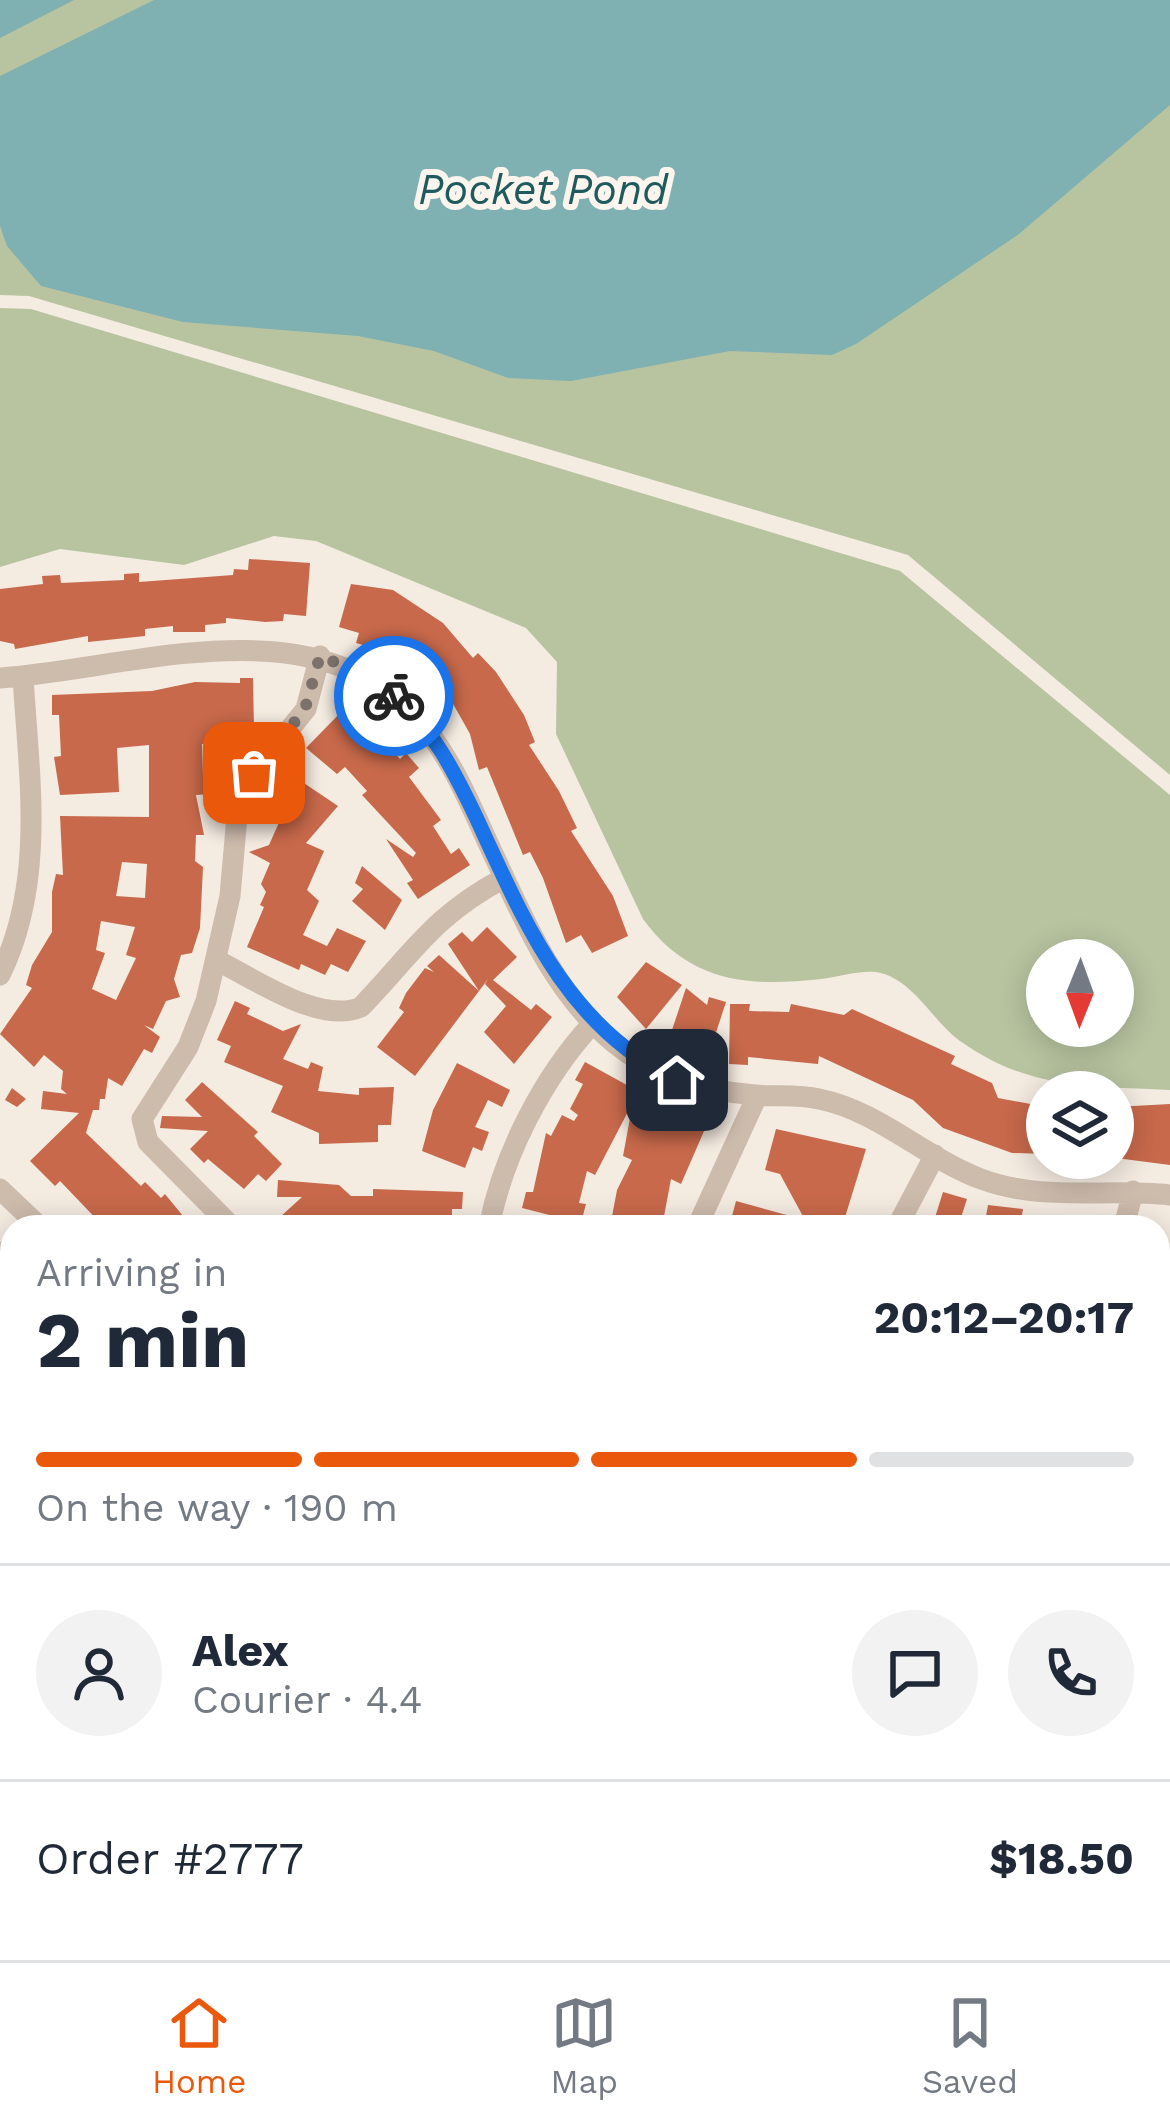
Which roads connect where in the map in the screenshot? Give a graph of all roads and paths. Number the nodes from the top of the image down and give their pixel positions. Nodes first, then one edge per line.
1 (320, 656) junction
2 (11, 677) edge
3 (504, 878) junction
4 (218, 962) junction
5 (1, 971) edge
6 (593, 1024) junction
7 (757, 1096) junction
8 (935, 1155) junction
9 (0, 1189) edge
10 (1133, 1191) junction
11 (1170, 1195) edge
12 (25, 1215) edge
13 (220, 1215) edge
14 (493, 1215) edge
15 (703, 1215) edge
16 (903, 1215) edge
17 (1127, 1215) edge

1 - 2 street
1 - 3 street
1 - 4 street
2 - 5 street
3 - 4 street
3 - 6 street
4 - 13 street
6 - 7 street
6 - 14 street
7 - 8 street
7 - 15 street
8 - 10 street
8 - 16 street
9 - 12 street
10 - 11 street
10 - 17 street

